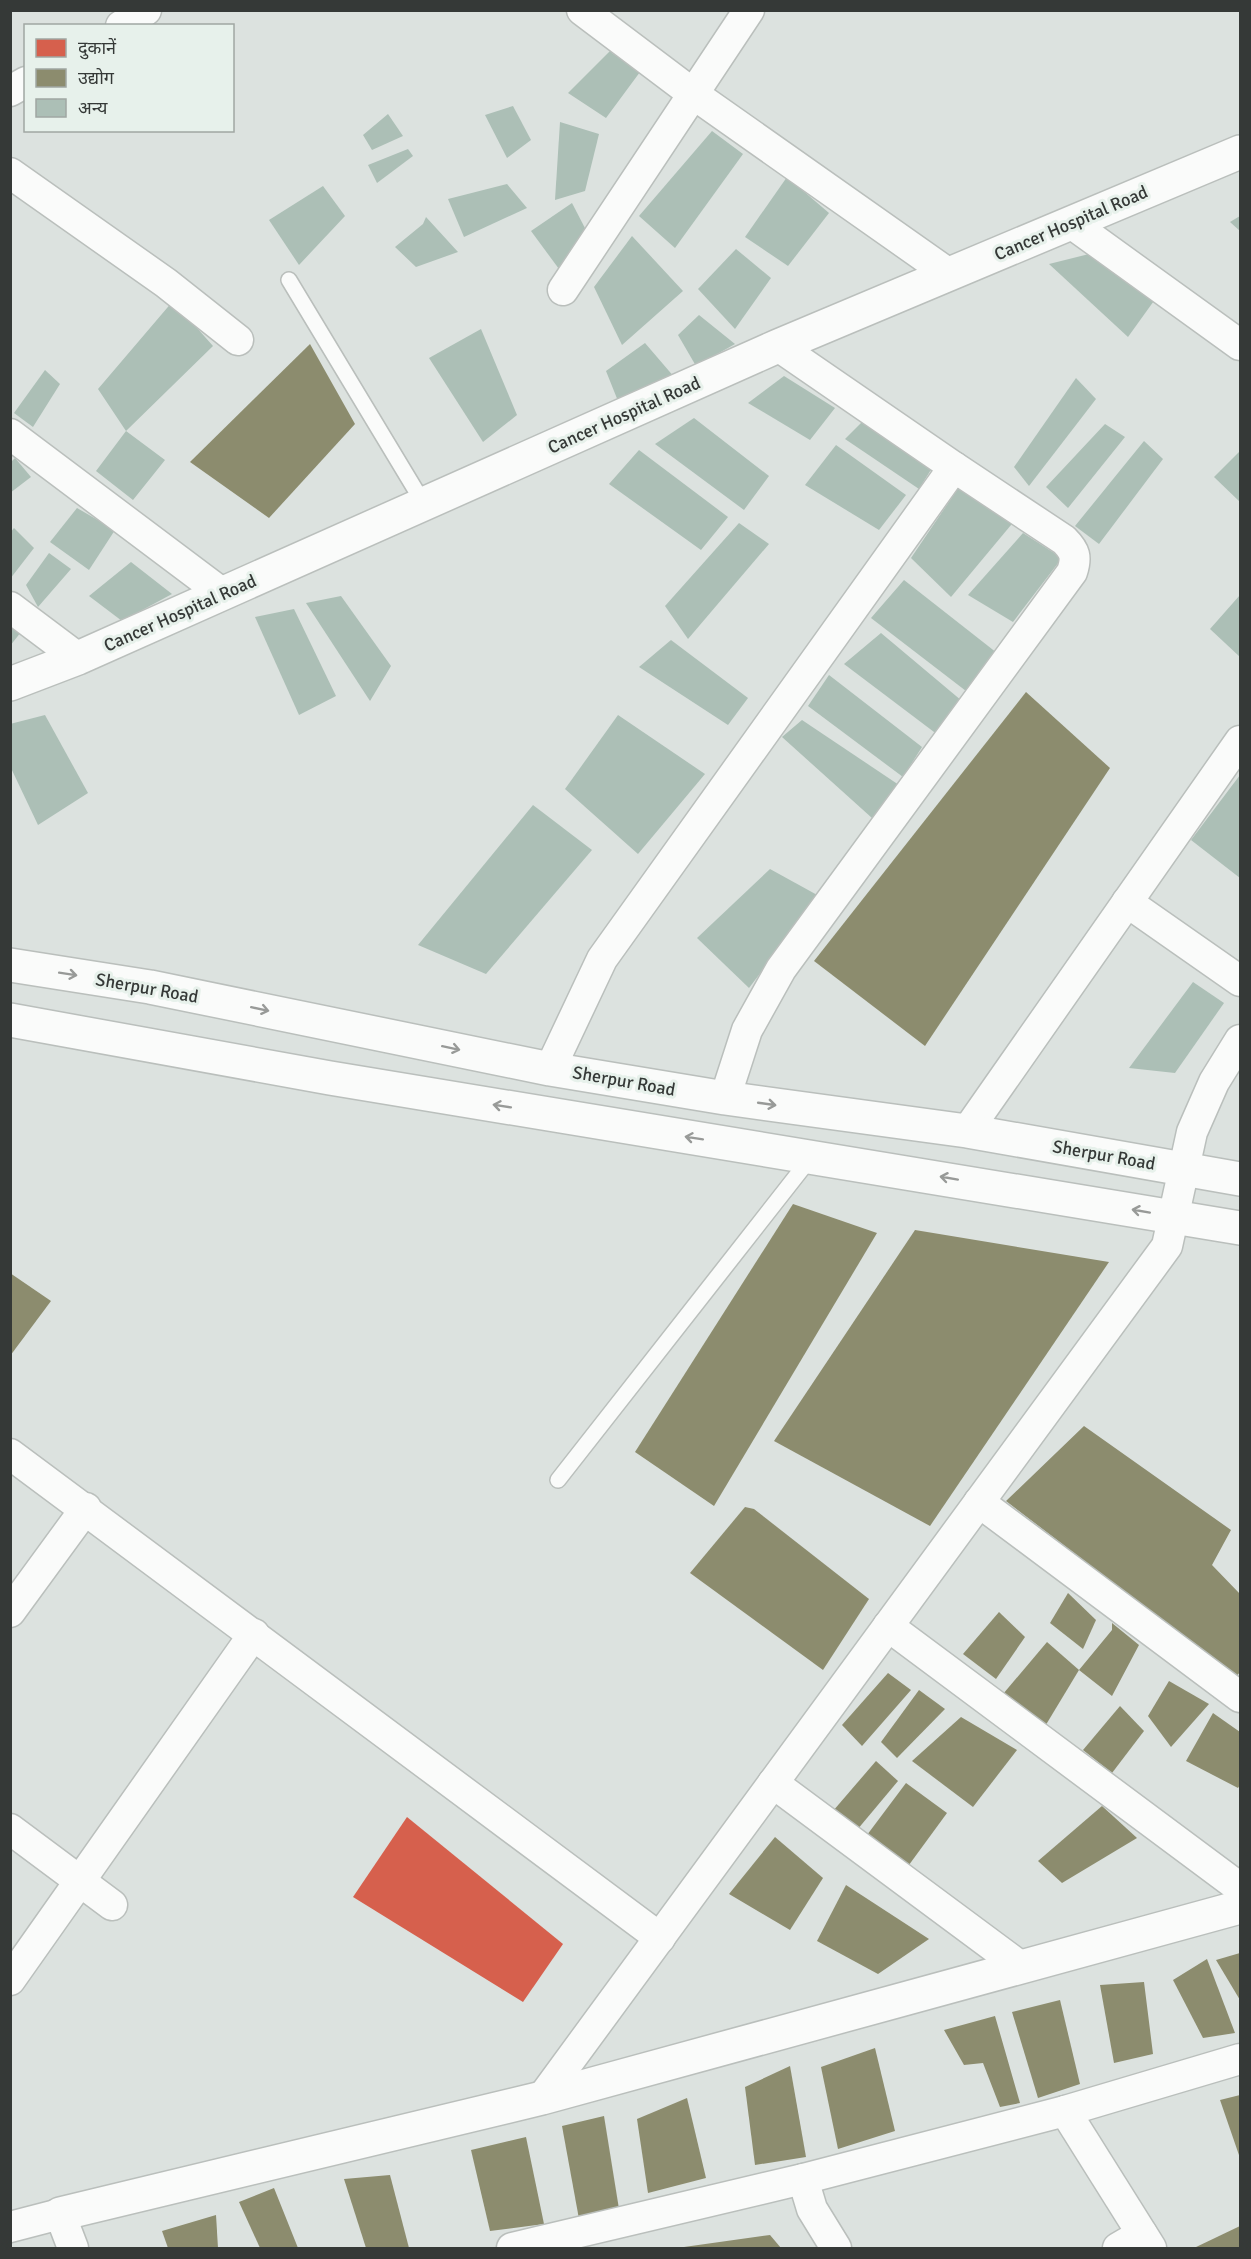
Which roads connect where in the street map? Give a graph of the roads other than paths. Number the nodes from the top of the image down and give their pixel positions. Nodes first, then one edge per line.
1 (146, 10) edge
2 (582, 10) edge
3 (749, 10) edge
4 (124, 24) edge
5 (24, 83) edge
6 (10, 91) edge
7 (692, 93) junction
8 (1240, 152) edge
9 (10, 173) edge
10 (1071, 223) junction
11 (949, 274) junction
12 (289, 280) dead end
13 (563, 290) dead end
14 (238, 340) dead end
15 (1240, 345) edge
16 (778, 346) junction
17 (10, 434) edge
18 (954, 467) junction
19 (424, 504) junction
20 (223, 594) junction
21 (10, 607) edge
22 (78, 658) junction
23 (10, 684) edge
24 (1240, 741) edge
25 (1126, 902) junction
26 (10, 965) edge
27 (1240, 981) edge
28 (10, 1020) edge
29 (1240, 1040) edge
30 (550, 1069) junction
31 (725, 1098) junction
32 (967, 1131) junction
33 (812, 1156) junction
34 (1182, 1170) junction
35 (1240, 1179) edge
36 (1173, 1216) junction
37 (1240, 1228) edge
38 (10, 1454) edge
39 (558, 1480) dead end
40 (980, 1502) junction
41 (86, 1508) junction
42 (10, 1612) edge
43 (888, 1626) junction
44 (254, 1634) junction
45 (1240, 1697) edge
46 (773, 1783) junction
47 (10, 1829) edge
48 (80, 1881) junction
49 (1240, 1888) edge
50 (112, 1905) dead end
51 (1240, 1907) edge
52 (660, 1938) junction
53 (1021, 1967) junction
54 (10, 1980) edge
55 (1240, 2059) edge
56 (542, 2098) junction
57 (1065, 2111) junction
58 (803, 2179) junction
59 (60, 2214) junction
60 (10, 2227) edge
61 (562, 2242) edge
62 (1137, 2244) edge
63 (73, 2248) edge
64 (512, 2248) edge
65 (836, 2248) edge

1 - 4 street
2 - 7 street
3 - 7 street
5 - 6 street
7 - 11 street
7 - 13 street
8 - 10 street, Cancer Hospital Road
9 - 14 street
10 - 11 street, Cancer Hospital Road
10 - 15 street
11 - 16 street, Cancer Hospital Road
12 - 19 lane
16 - 18 street
16 - 19 street, Cancer Hospital Road
17 - 20 street
18 - 30 street
18 - 31 street
19 - 20 street, Cancer Hospital Road
20 - 22 street, Cancer Hospital Road
21 - 22 street
22 - 23 street, Cancer Hospital Road
24 - 25 street
25 - 27 street
25 - 32 street
26 -> 30 street, Sherpur Road
33 -> 28 street
29 - 34 street
30 - 31 street, Sherpur Road
31 -> 32 street, Sherpur Road
32 - 34 street, Sherpur Road
36 -> 33 street
33 - 39 lane
34 - 35 street, Sherpur Road
34 - 36 street
36 - 37 street
36 - 40 street
38 - 41 street
40 - 43 street
40 - 45 street
41 - 42 street
41 - 44 street
43 - 46 street
43 - 49 street
44 - 48 street
44 - 52 street
46 - 52 street
46 - 53 street
47 - 48 street
48 - 50 street
48 - 54 street
51 - 53 street
52 - 56 street
53 - 56 street
55 - 57 street
56 - 59 street
57 - 58 street
57 - 62 street
58 - 61 street
58 - 65 street
59 - 60 street
59 - 63 street
61 - 64 street

